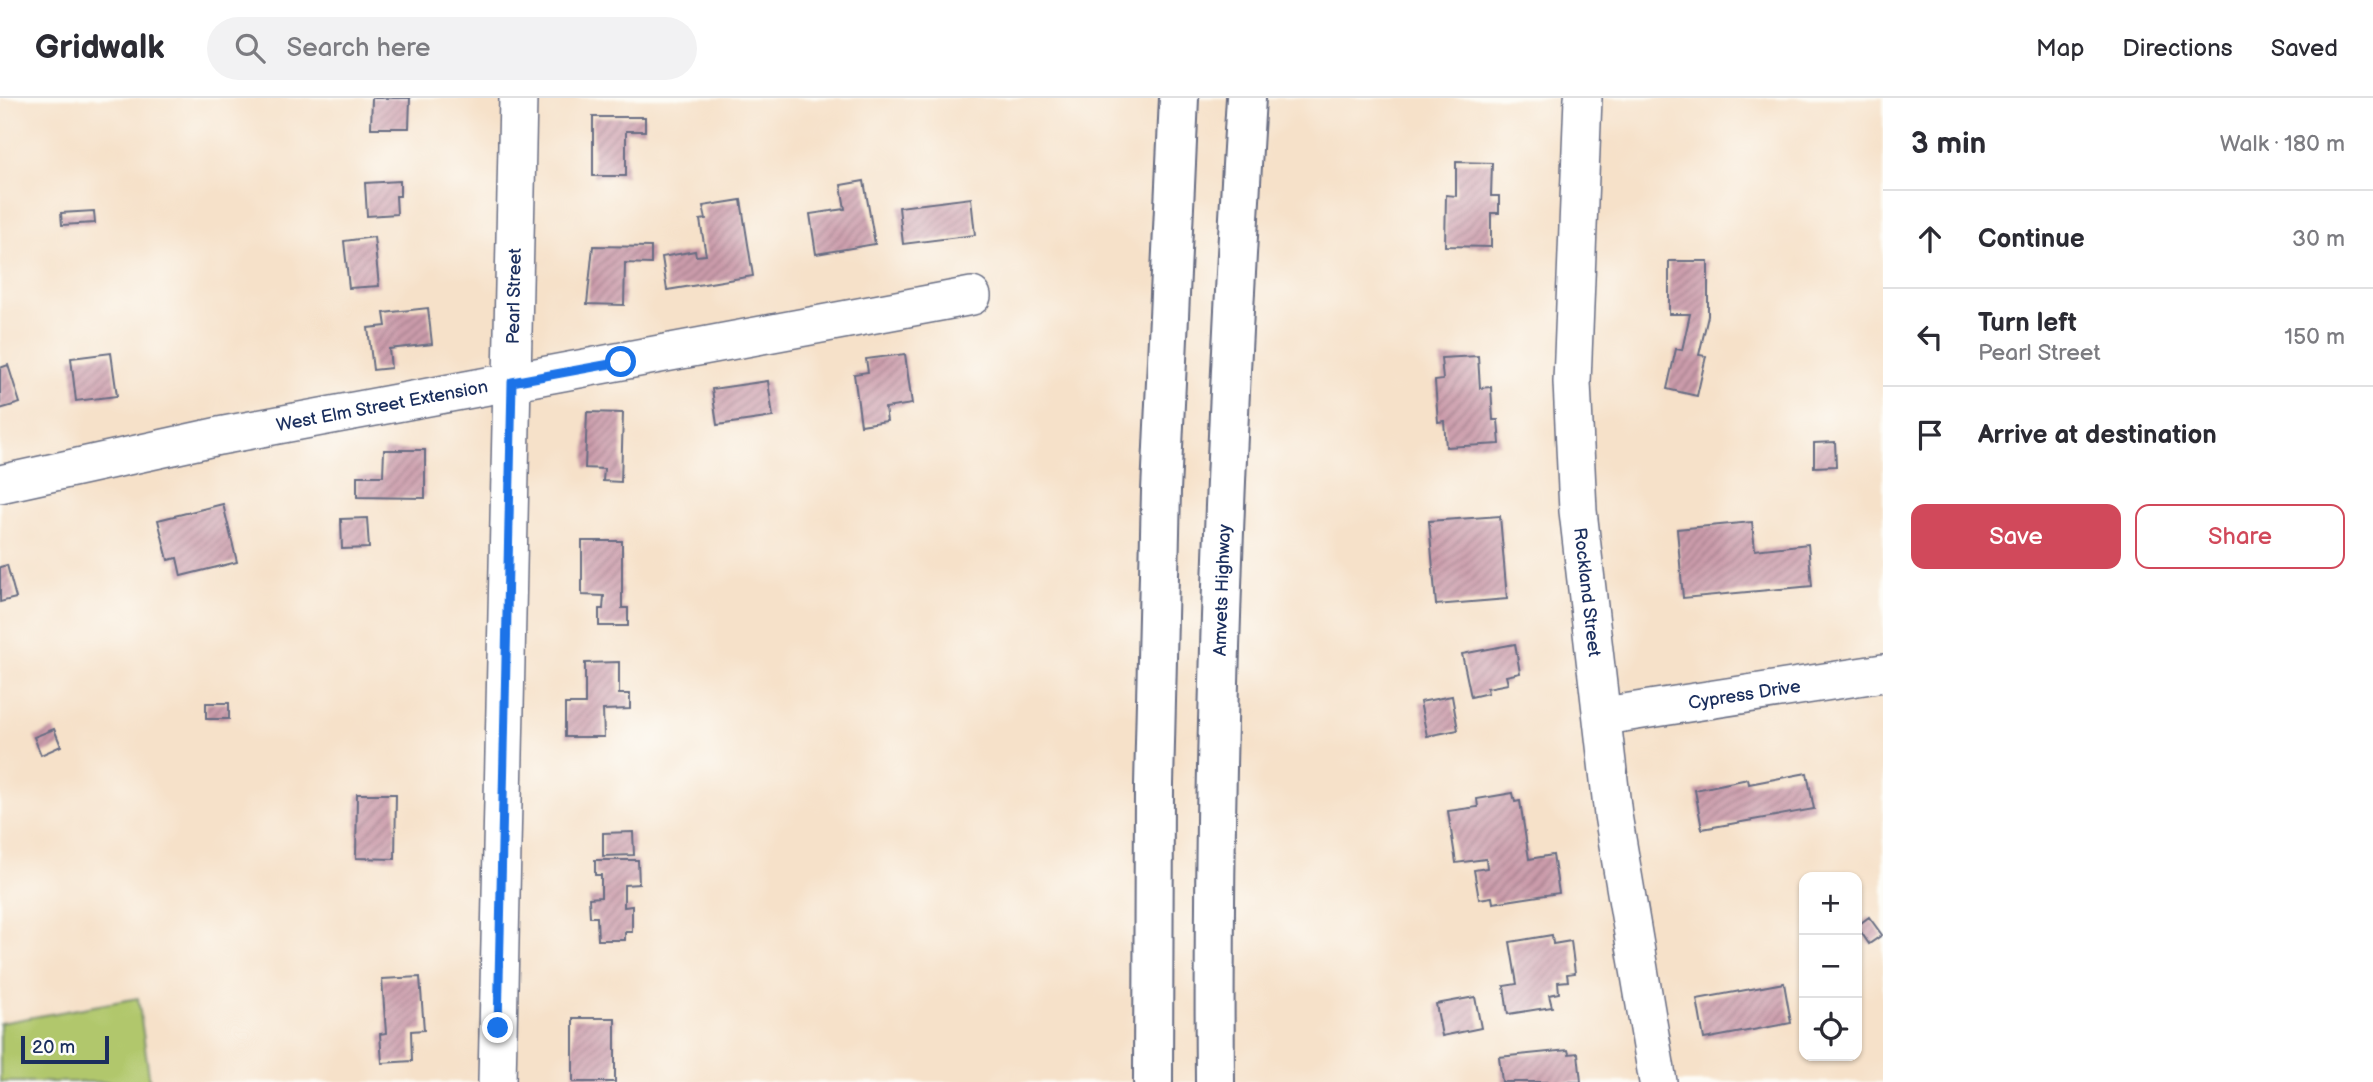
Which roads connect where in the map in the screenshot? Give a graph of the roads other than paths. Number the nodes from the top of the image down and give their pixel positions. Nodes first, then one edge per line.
1 (518, 98) edge
2 (1179, 98) edge
3 (1246, 98) edge
4 (1583, 98) edge
5 (972, 296) dead end
6 (512, 382) junction
7 (0, 484) edge
8 (1883, 673) edge
9 (1604, 716) junction
10 (498, 1082) edge
11 (1153, 1082) edge
12 (1215, 1082) edge
13 (1658, 1082) edge

1 - 6 street, Pearl Street
2 - 11 highway
3 - 12 highway, Amvets Highway
4 - 9 street, Rockland Street
5 - 6 street, West Elm Street Extension
6 - 7 street, West Elm Street Extension
6 - 10 street, Pearl Street
8 - 9 street, Cypress Drive
9 - 13 street, Rockland Street

